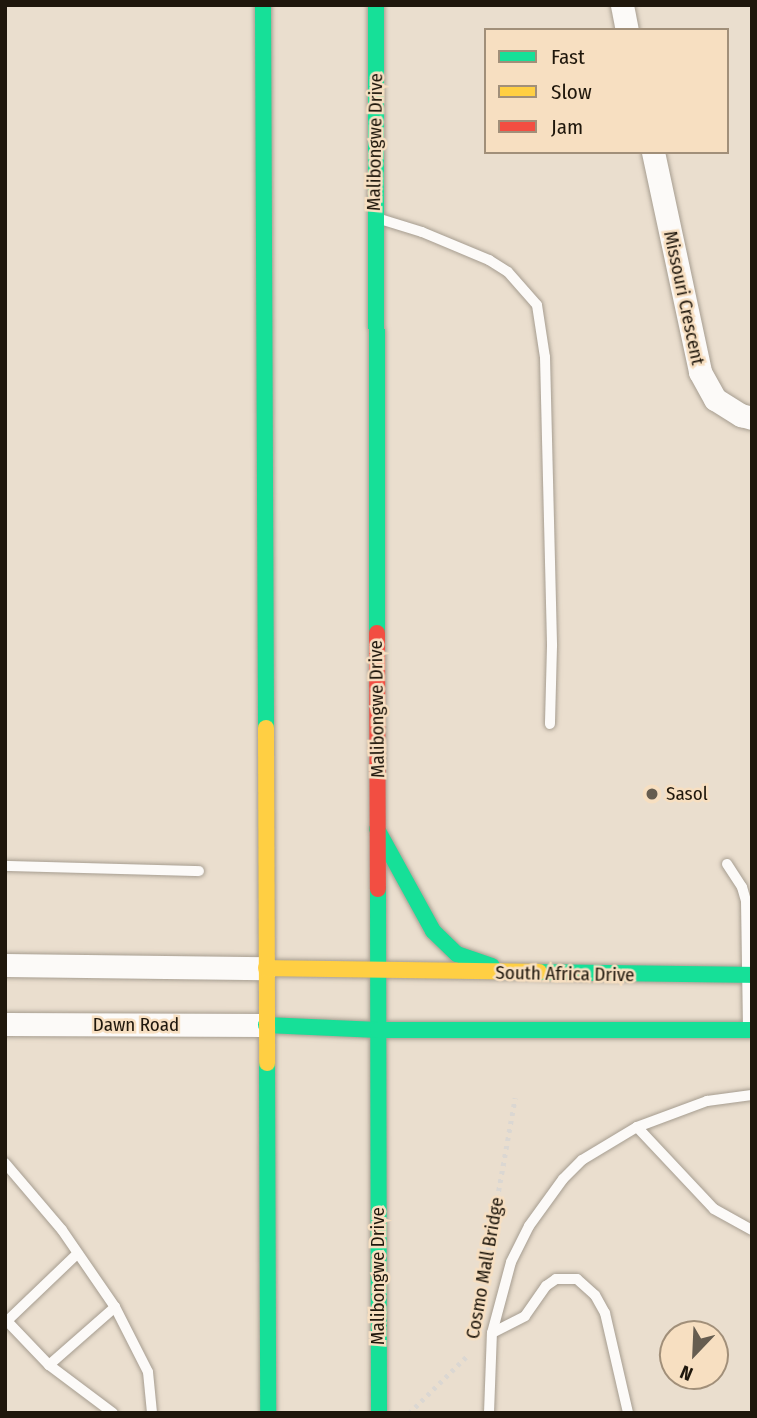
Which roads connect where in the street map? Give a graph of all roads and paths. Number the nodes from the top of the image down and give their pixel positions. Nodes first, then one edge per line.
1 (263, 5) edge
2 (376, 5) edge
3 (622, 5) edge
4 (627, 28) edge
5 (653, 154) edge
6 (374, 218) junction
7 (752, 418) edge
8 (550, 724) dead end
9 (377, 828) junction
10 (727, 864) dead end
11 (5, 866) edge
12 (199, 871) dead end
13 (5, 965) edge
14 (266, 968) junction
15 (378, 969) junction
16 (527, 974) junction
17 (749, 975) edge
18 (5, 1024) edge
19 (266, 1025) junction
20 (378, 1030) junction
21 (750, 1030) edge
22 (752, 1095) edge
23 (515, 1098) dead end
24 (636, 1127) junction
25 (5, 1163) edge
26 (752, 1230) edge
27 (77, 1254) junction
28 (481, 1288) dead end
29 (115, 1307) junction
30 (6, 1320) edge
31 (492, 1333) junction
32 (471, 1342) dead end
33 (49, 1365) junction
34 (113, 1413) edge
35 (152, 1413) edge
36 (268, 1413) edge
37 (379, 1413) edge
38 (409, 1413) edge
39 (489, 1413) edge
40 (628, 1413) edge

1 - 14 main road
2 - 6 main road, Malibongwe Drive
3 - 4 street
5 - 7 street, Missouri Crescent
6 - 8 lane
6 - 9 main road, Malibongwe Drive
9 - 15 main road, Malibongwe Drive
9 - 16 main road
10 - 17 lane
11 - 12 lane
13 - 14 street
14 - 15 main road, South Africa Drive
14 - 19 main road
15 - 16 main road, South Africa Drive
15 - 20 main road, Malibongwe Drive
16 - 17 main road, South Africa Drive
17 - 21 lane
18 - 19 street, Dawn Road
19 - 20 main road
19 - 36 main road
20 - 21 main road
20 - 37 main road, Malibongwe Drive
22 - 24 lane
23 - 28 path, Cosmo Mall Bridge
24 - 26 lane
24 - 31 lane
25 - 27 lane
27 - 29 lane
27 - 30 lane
29 - 33 lane
29 - 35 lane
30 - 33 lane
31 - 39 lane
31 - 40 lane
32 - 38 path, Cosmo Mall Bridge
33 - 34 lane

